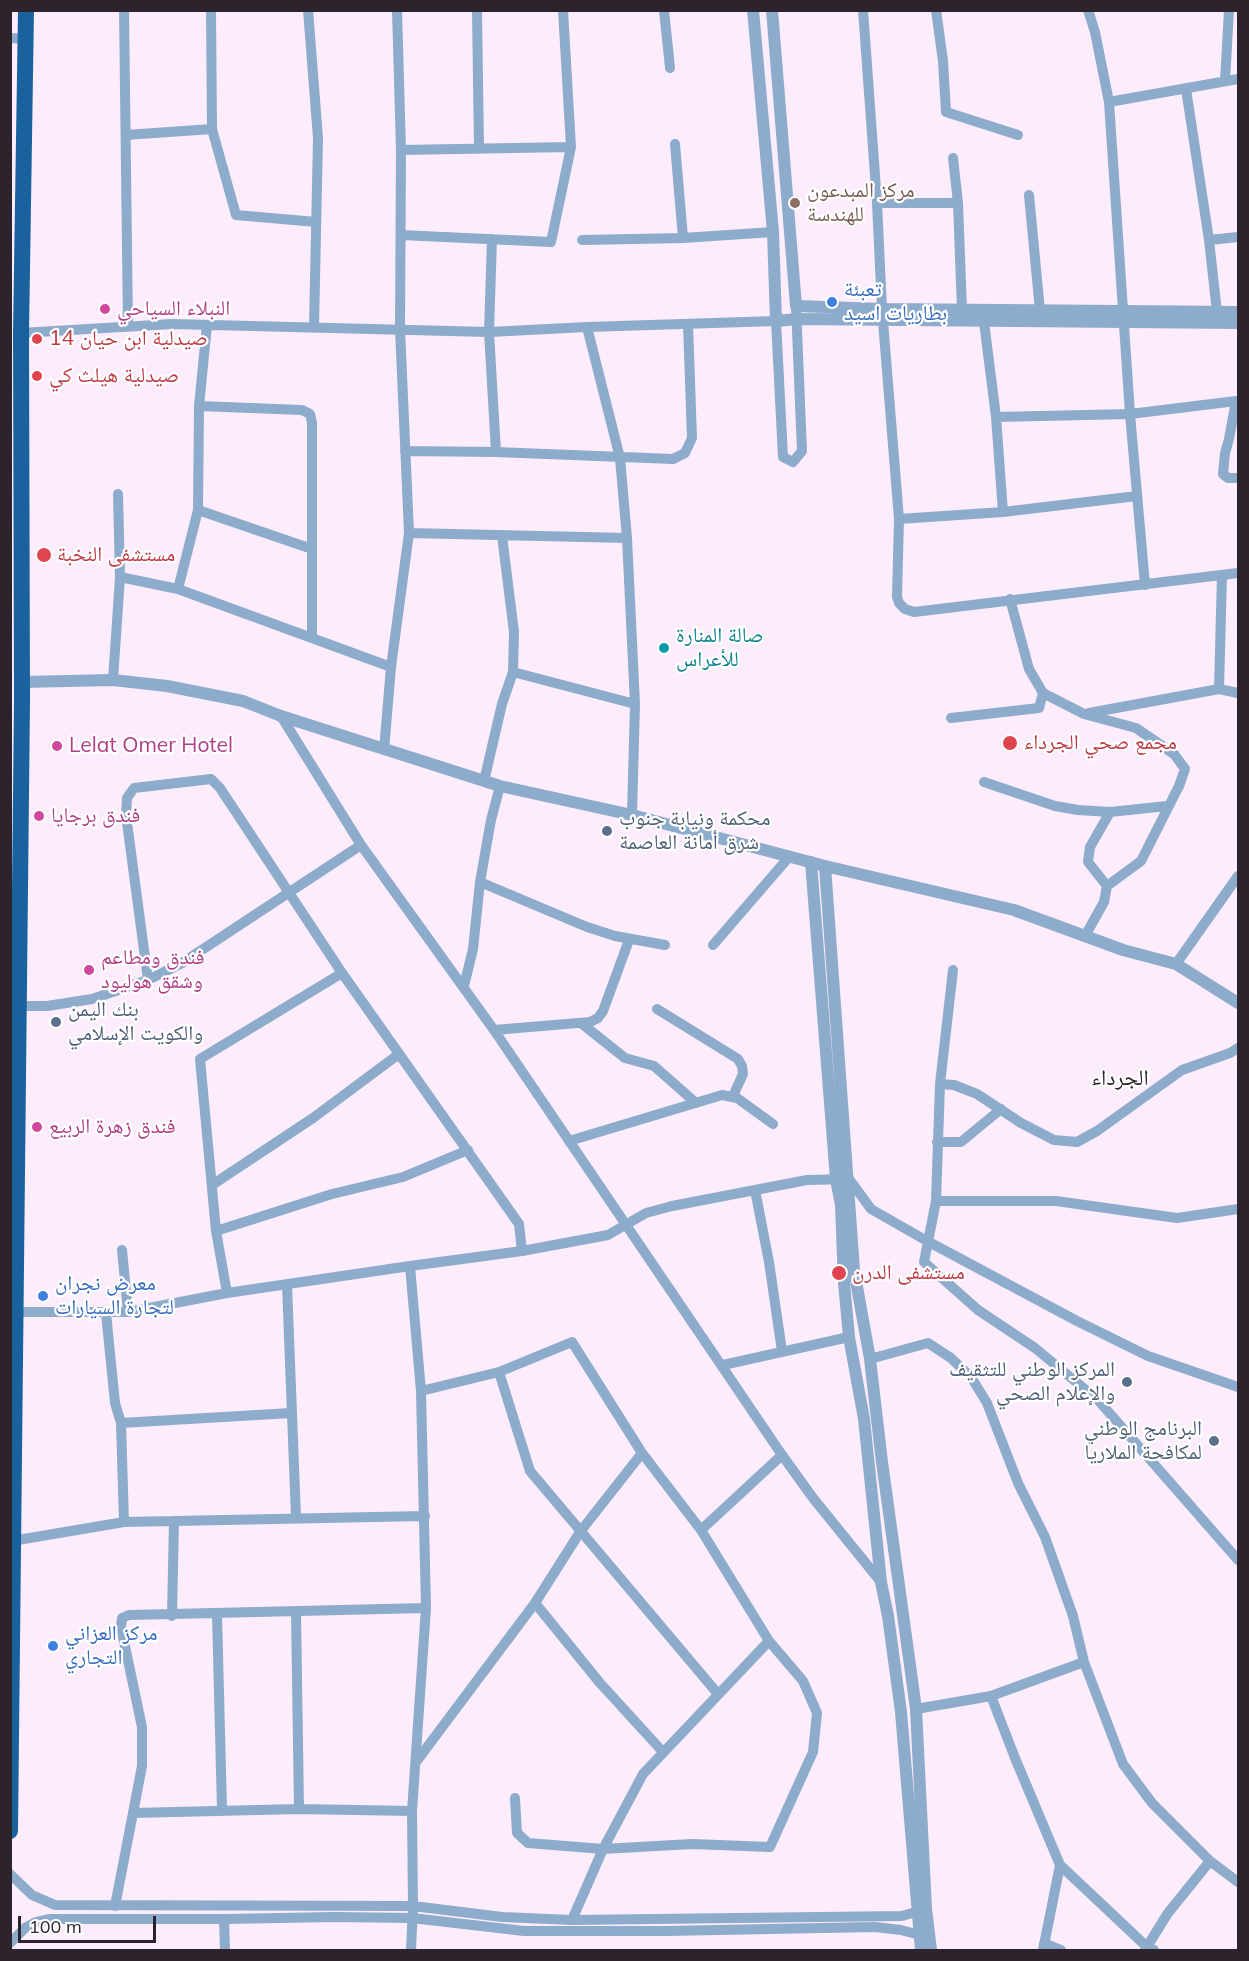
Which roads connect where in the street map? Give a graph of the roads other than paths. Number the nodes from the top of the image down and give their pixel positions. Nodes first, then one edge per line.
1 (26, 10) edge
2 (124, 10) edge
3 (211, 10) edge
4 (308, 10) edge
5 (397, 10) edge
6 (477, 10) edge
7 (563, 10) edge
8 (664, 10) edge
9 (753, 10) edge
10 (772, 10) edge
11 (863, 10) edge
12 (936, 10) edge
13 (1089, 10) edge
14 (1229, 10) edge
15 (18, 39) edge
16 (670, 68) dead end
17 (1239, 79) edge
18 (1225, 81) junction
19 (1186, 89) junction
20 (1109, 102) junction
21 (212, 129) junction
22 (126, 135) junction
23 (1018, 135) dead end
24 (675, 144) dead end
25 (571, 147) junction
26 (479, 149) junction
27 (401, 150) junction
28 (953, 158) dead end
29 (1029, 195) dead end
30 (877, 203) junction
31 (958, 204) junction
32 (316, 222) junction
33 (773, 232) junction
34 (401, 235) junction
35 (1239, 237) edge
36 (684, 238) junction
37 (492, 239) junction
38 (582, 240) dead end
39 (1209, 240) junction
40 (775, 308) junction
41 (962, 310) junction
42 (1040, 311) junction
43 (1217, 312) junction
44 (1239, 312) edge
45 (797, 313) junction
46 (882, 315) junction
47 (983, 315) junction
48 (1124, 317) junction
49 (776, 321) junction
50 (1239, 323) edge
51 (688, 324) junction
52 (207, 325) junction
53 (128, 327) junction
54 (314, 327) junction
55 (587, 327) junction
56 (400, 329) junction
57 (489, 332) junction
58 (21, 333) junction
59 (1237, 401) edge
60 (199, 406) junction
61 (1130, 414) junction
62 (996, 417) junction
63 (405, 451) junction
64 (496, 452) junction
65 (620, 458) junction
66 (1239, 478) edge
67 (118, 494) dead end
68 (1137, 496) junction
69 (198, 510) junction
70 (1003, 512) junction
71 (899, 519) junction
72 (409, 533) junction
73 (502, 536) junction
74 (627, 538) junction
75 (312, 549) junction
76 (1239, 573) edge
77 (1222, 575) junction
78 (120, 577) junction
79 (1145, 585) junction
80 (178, 589) junction
81 (1010, 599) junction
82 (312, 638) junction
83 (391, 667) junction
84 (513, 672) junction
85 (113, 680) junction
86 (16, 682) edge
87 (1219, 689) junction
88 (1043, 693) junction
89 (1239, 693) edge
90 (635, 704) junction
91 (1084, 714) junction
92 (280, 716) junction
93 (951, 718) dead end
94 (384, 750) junction
95 (484, 781) junction
96 (984, 782) dead end
97 (500, 786) junction
98 (1167, 806) junction
99 (1110, 812) junction
100 (632, 815) junction
101 (361, 845) junction
102 (789, 857) junction
103 (811, 862) junction
104 (825, 866) junction
105 (1239, 876) edge
106 (480, 882) junction
107 (1107, 886) junction
108 (288, 893) junction
109 (1085, 936) junction
110 (629, 940) junction
111 (665, 945) dead end
112 (712, 945) dead end
113 (1176, 964) junction
114 (953, 970) dead end
115 (342, 973) junction
116 (148, 980) junction
117 (14, 984) edge
118 (464, 986) junction
119 (1239, 1003) edge
120 (18, 1006) junction
121 (657, 1009) dead end
122 (581, 1023) junction
123 (494, 1029) junction
124 (1239, 1048) edge
125 (399, 1054) junction
126 (940, 1084) junction
127 (733, 1096) junction
128 (696, 1103) junction
129 (1001, 1109) junction
130 (773, 1124) dead end
131 (569, 1141) junction
132 (937, 1142) junction
133 (468, 1150) junction
134 (843, 1179) junction
135 (212, 1185) junction
136 (756, 1190) junction
137 (936, 1202) junction
138 (1239, 1209) edge
139 (627, 1224) junction
140 (216, 1231) junction
141 (927, 1241) junction
142 (122, 1250) dead end
143 (522, 1251) junction
144 (410, 1266) junction
145 (287, 1285) junction
146 (227, 1293) junction
147 (14, 1312) junction
148 (106, 1312) junction
149 (128, 1312) junction
150 (849, 1337) junction
151 (782, 1351) junction
152 (870, 1359) junction
153 (723, 1365) junction
154 (499, 1372) junction
155 (1239, 1388) edge
156 (421, 1391) junction
157 (291, 1413) junction
158 (121, 1423) junction
159 (642, 1453) junction
160 (782, 1455) junction
161 (425, 1516) junction
162 (296, 1517) junction
163 (174, 1521) junction
164 (124, 1522) junction
165 (701, 1530) junction
166 (580, 1532) junction
167 (12, 1541) edge
168 (1239, 1560) edge
169 (881, 1582) junction
170 (898, 1584) junction
171 (535, 1603) junction
172 (426, 1608) junction
173 (296, 1612) junction
174 (217, 1615) junction
175 (172, 1616) junction
176 (769, 1641) junction
177 (1084, 1662) junction
178 (717, 1694) junction
179 (991, 1696) junction
180 (916, 1709) junction
181 (663, 1752) junction
182 (416, 1762) junction
183 (515, 1798) dead end
184 (299, 1809) junction
185 (222, 1810) junction
186 (412, 1811) junction
187 (133, 1813) junction
188 (10, 1831) edge
189 (603, 1849) junction
190 (1210, 1861) junction
191 (1060, 1865) junction
192 (10, 1874) edge
193 (1239, 1882) edge
194 (55, 1905) junction
195 (115, 1906) junction
196 (413, 1906) junction
197 (922, 1911) junction
198 (412, 1918) junction
199 (54, 1919) junction
200 (224, 1919) junction
201 (572, 1920) junction
202 (926, 1941) edge
203 (10, 1943) edge
204 (1043, 1947) edge
205 (1148, 1949) edge
206 (225, 1950) edge
207 (411, 1950) edge
208 (921, 1950) edge
209 (1060, 1950) edge

1 - 15 highway
2 - 22 street
3 - 21 street
4 - 32 street
5 - 27 street
6 - 26 street
7 - 25 street
8 - 16 street
9 - 33 street
10 - 45 street
11 - 30 street
12 - 23 street
13 - 20 street
14 - 18 street
15 - 58 highway
17 - 18 street
18 - 19 street
19 - 20 street
19 - 39 street
20 - 48 street
21 - 22 street
21 - 32 street
22 - 53 street
24 - 36 street
25 - 26 street
25 - 37 street
26 - 27 street
27 - 34 street
28 - 31 street
29 - 42 street
30 - 31 street
30 - 46 street
31 - 41 street
32 - 54 street
33 - 36 street
33 - 40 street
34 - 37 street
34 - 56 street
35 - 39 street
36 - 38 street
37 - 57 street
39 - 43 street
40 - 45 street
40 - 49 street
41 - 46 street
41 - 47 street
42 - 47 street
42 - 48 street
43 - 44 street
43 - 48 street
45 - 46 street
45 - 49 street
45 - 49 street
46 - 47 street
46 - 71 street
47 - 48 street
47 - 62 street
48 - 50 street
48 - 61 street
49 - 51 street
51 - 55 street
51 - 65 street
52 - 53 street
52 - 54 street
52 - 60 street
53 - 58 street
54 - 56 street
55 - 57 street
55 - 65 street
56 - 57 street
56 - 63 street
57 - 64 street
58 - 86 highway
59 - 61 street
59 - 66 street
60 - 69 street
60 - 75 street
61 - 62 street
61 - 68 street
62 - 70 street
63 - 64 street
63 - 72 street
64 - 65 street
65 - 74 street
67 - 78 street
68 - 70 street
68 - 79 street
69 - 75 street
69 - 80 street
70 - 71 street
71 - 81 street
72 - 73 street
72 - 83 street
73 - 74 street
73 - 84 street
74 - 90 street
75 - 82 street
76 - 77 street
77 - 79 street
77 - 87 street
78 - 80 street
78 - 85 street
79 - 81 street
80 - 82 street
81 - 88 street
82 - 83 street
83 - 94 street
84 - 90 street
84 - 95 street
85 - 86 street
85 - 92 street
86 - 117 highway
87 - 89 street
87 - 91 street
88 - 91 street
88 - 93 street
90 - 100 street
91 - 98 street
92 - 94 street
92 - 101 street
94 - 95 street
95 - 97 street
96 - 99 street
97 - 100 street
97 - 106 street
98 - 99 street
98 - 107 street
99 - 107 street
100 - 102 street
101 - 108 street
101 - 118 street
102 - 103 street
102 - 112 street
103 - 104 street
103 - 134 street
104 - 109 street
104 - 134 street
105 - 113 street
106 - 110 street
106 - 118 street
107 - 109 street
108 - 115 street
108 - 116 street
108 - 116 street
109 - 113 street
110 - 111 street
110 - 122 street
113 - 119 street
114 - 126 street
115 - 125 street
115 - 135 street
116 - 120 street
117 - 120 highway
118 - 123 street
120 - 147 highway
121 - 127 street
122 - 123 street
122 - 128 street
123 - 131 street
124 - 129 street
125 - 133 street
125 - 135 street
126 - 129 street
126 - 132 street
127 - 128 street
127 - 130 street
128 - 131 street
129 - 132 street
131 - 139 street
132 - 137 street
133 - 140 street
133 - 143 street
134 - 136 street
134 - 141 street
134 - 150 street
134 - 152 street
135 - 140 street
136 - 139 street
136 - 151 street
137 - 138 street
137 - 141 street
139 - 143 street
139 - 153 street
140 - 146 street
141 - 155 street
141 - 168 street
142 - 149 street
143 - 144 street
144 - 145 street
144 - 156 street
145 - 146 street
145 - 157 street
146 - 149 street
147 - 148 street
147 - 167 highway
148 - 149 street
148 - 158 street
150 - 151 street
150 - 169 street
151 - 153 street
152 - 170 street
152 - 177 street
153 - 160 street
154 - 156 street
154 - 159 street
154 - 166 street
156 - 161 street
157 - 158 street
157 - 162 street
158 - 164 street
159 - 165 street
159 - 166 street
160 - 165 street
160 - 169 street
161 - 162 street
161 - 172 street
162 - 163 street
163 - 164 street
163 - 175 street
164 - 167 street
165 - 176 street
166 - 171 street
166 - 178 street
167 - 188 highway
169 - 170 street
169 - 197 street
170 - 180 street
171 - 181 street
171 - 182 street
172 - 173 street
172 - 182 street
173 - 174 street
173 - 184 street
174 - 175 street
174 - 185 street
175 - 187 street
176 - 178 street
176 - 189 street
177 - 179 street
177 - 190 street
178 - 181 street
179 - 180 street
179 - 191 street
180 - 197 street
181 - 189 street
182 - 186 street
183 - 189 street
184 - 185 street
184 - 186 street
185 - 187 street
186 - 196 street
187 - 195 street
189 - 201 street
190 - 193 street
190 - 205 street
191 - 204 street
191 - 205 street
192 - 194 street
194 - 195 street
194 - 199 street
195 - 196 street
196 - 198 street
196 - 201 street
197 - 201 street
197 - 202 street
198 - 200 street
198 - 202 street
198 - 207 street
199 - 200 street
199 - 203 street
200 - 206 street
202 - 208 street
204 - 209 street

